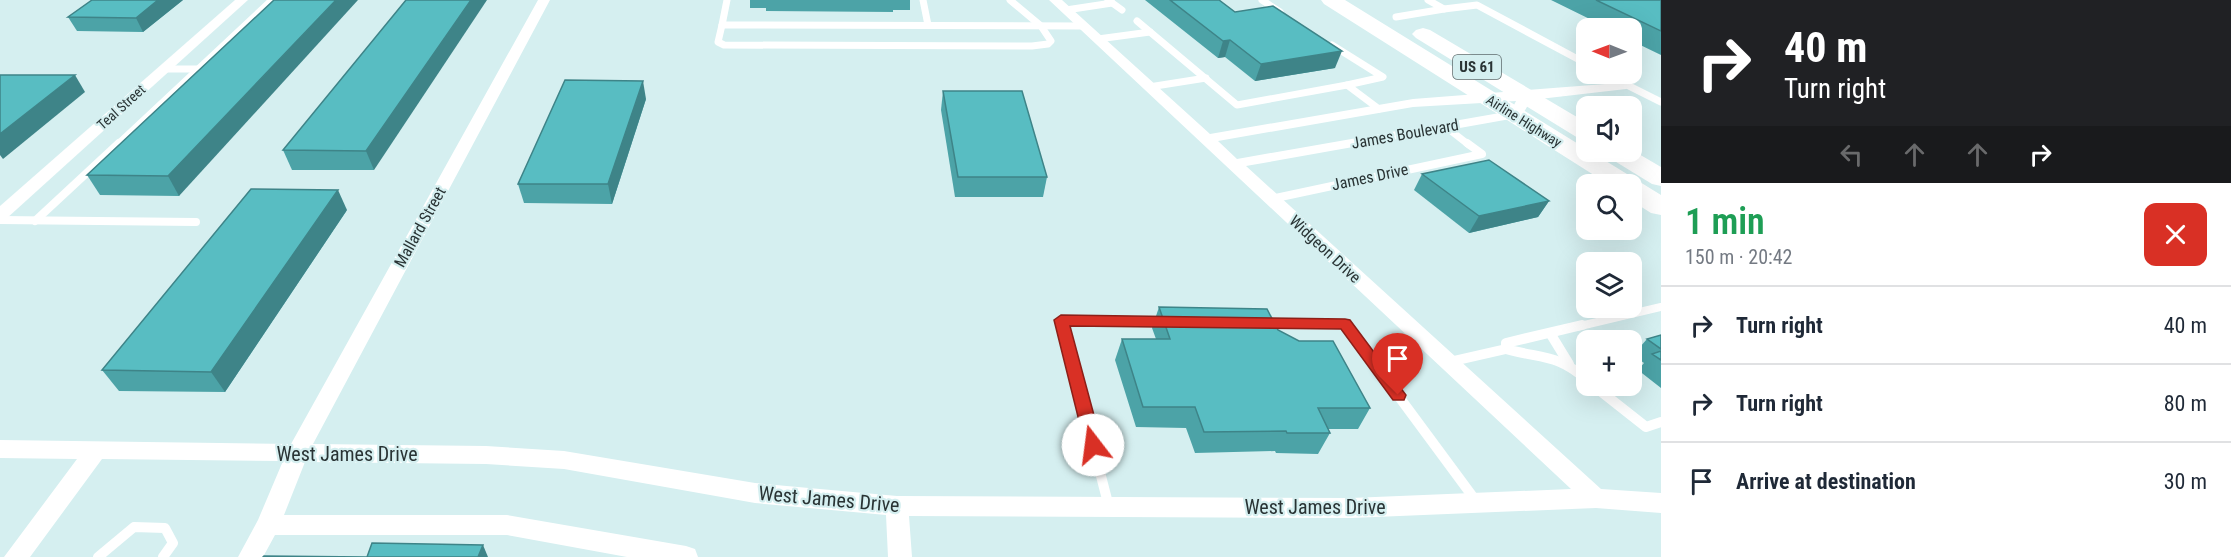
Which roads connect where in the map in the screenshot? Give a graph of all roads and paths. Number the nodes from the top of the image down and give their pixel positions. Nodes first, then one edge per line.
1 (242, 0) edge
2 (272, 0) edge
3 (544, 0) edge
4 (727, 0) edge
5 (923, 0) edge
6 (1010, 0) edge
7 (1262, 0) edge
8 (1331, 0) edge
9 (1368, 0) edge
10 (1428, 0) edge
11 (1110, 1) edge
12 (1060, 5) edge
13 (1444, 9) junction
14 (1122, 10) dead end
15 (1396, 17) junction
16 (1292, 19) edge
17 (1137, 21) dead end
18 (722, 25) junction
19 (928, 26) junction
20 (1041, 26) junction
21 (1084, 26) junction
22 (1150, 32) junction
23 (1098, 39) junction
24 (1322, 39) edge
25 (1576, 58) edge
26 (164, 69) junction
27 (198, 69) junction
28 (1206, 78) junction
29 (1347, 85) junction
30 (1626, 85) joint
31 (1149, 87) junction
32 (1486, 97) junction
33 (1661, 102) edge
34 (1521, 105) junction
35 (1378, 109) junction
36 (1316, 120) junction
37 (1446, 127) junction
38 (1576, 128) edge
39 (1206, 139) junction
40 (1345, 144) junction
41 (1634, 162) edge
42 (1233, 164) junction
43 (1612, 174) edge
44 (1661, 178) edge
45 (1642, 195) edge
46 (1271, 199) junction
47 (1661, 207) edge
48 (0, 215) edge
49 (0, 220) edge
50 (34, 220) junction
51 (195, 222) dead end
52 (1661, 307) edge
53 (1179, 322) edge
54 (1251, 323) edge
55 (1550, 333) junction
56 (1506, 349) junction
57 (1449, 362) junction
58 (1572, 368) junction
59 (1576, 371) edge
60 (1607, 396) edge
61 (1661, 422) edge
62 (0, 449) edge
63 (96, 451) junction
64 (297, 453) junction
65 (1596, 498) junction
66 (1478, 503) junction
67 (1661, 503) edge
68 (897, 506) junction
69 (1109, 507) junction
70 (268, 525) junction
71 (16, 557) edge
72 (98, 557) edge
73 (164, 557) edge
74 (250, 557) edge
75 (686, 557) edge
76 (900, 557) edge

1 - 26 street, Teal Street
2 - 27 lane
3 - 64 street, Mallard Street
4 - 18 lane
5 - 19 lane
6 - 20 lane
7 - 16 lane
8 - 32 highway, Airline Highway / US 61
9 - 15 highway, Airline Highway / US 61
10 - 13 lane
11 - 12 lane
11 - 14 lane
12 - 21 street, Widgeon Drive
13 - 15 lane
13 - 25 lane
15 - 34 highway, Airline Highway / US 61
17 - 22 lane
18 - 19 lane
18 - 20 lane
19 - 20 lane
20 - 21 lane
21 - 23 street, Widgeon Drive
22 - 23 lane
22 - 28 lane
23 - 31 street, Widgeon Drive
24 - 29 lane
26 - 27 lane
26 - 48 street, Teal Street
27 - 50 lane
28 - 29 lane
28 - 31 lane
29 - 35 lane
30 - 33 lane
30 - 34 street, James Boulevard
31 - 39 street, Widgeon Drive
32 - 34 highway, Airline Highway / US 61
32 - 35 street
34 - 37 street, James Boulevard
34 - 38 highway, Airline Highway / US 61
34 - 43 highway, Airline Highway / US 61
35 - 36 street
36 - 39 street
36 - 40 street
37 - 40 street, James Boulevard
37 - 46 lane, James Drive
39 - 42 street, Widgeon Drive
40 - 42 street, James Boulevard
41 - 44 highway
42 - 46 street, Widgeon Drive
45 - 47 highway
46 - 57 street, Widgeon Drive
49 - 50 lane
50 - 51 lane
52 - 55 lane
53 - 69 lane
54 - 66 lane
55 - 56 lane
55 - 58 lane
56 - 57 lane
56 - 58 lane
57 - 65 street, Widgeon Drive
58 - 59 lane
60 - 61 lane
62 - 63 street, West James Drive
63 - 64 street, West James Drive
63 - 71 street
64 - 68 street, West James Drive
64 - 70 street, Mallard Street
65 - 66 street, West James Drive
65 - 67 street, West James Drive
66 - 69 street, West James Drive
68 - 69 street, West James Drive
68 - 76 street
70 - 74 street, Mallard Street
70 - 75 street
72 - 73 lane

